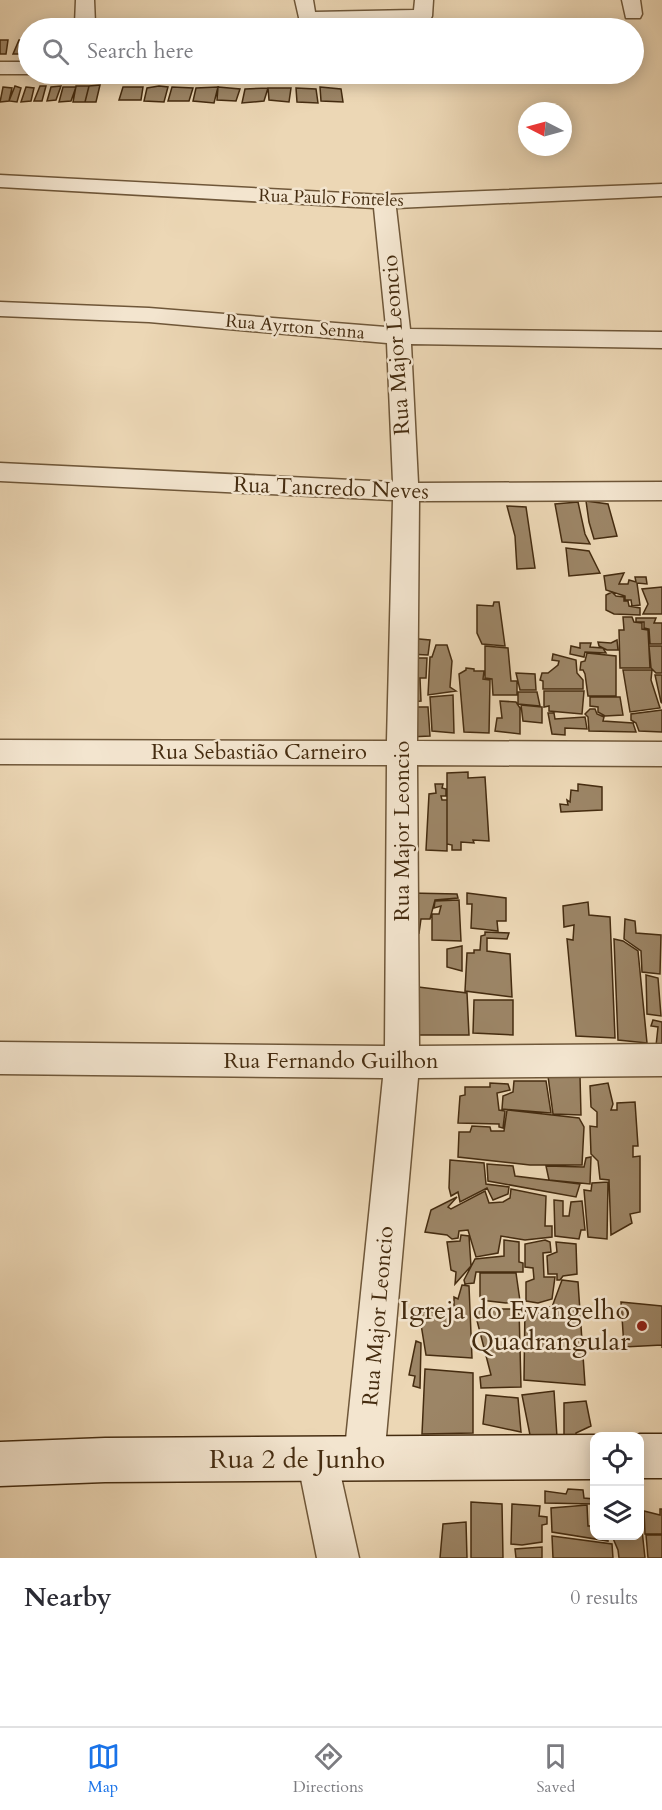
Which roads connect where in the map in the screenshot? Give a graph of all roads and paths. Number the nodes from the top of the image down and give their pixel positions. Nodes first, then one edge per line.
1 (85, 0) edge
2 (304, 0) edge
3 (424, 8) edge
4 (85, 18) edge
5 (0, 68) edge
6 (18, 68) edge
7 (0, 181) edge
8 (662, 190) edge
9 (384, 202) junction
10 (0, 309) edge
11 (399, 336) junction
12 (662, 340) edge
13 (0, 472) edge
14 (662, 491) edge
15 (406, 492) junction
16 (0, 752) edge
17 (402, 752) junction
18 (662, 754) edge
19 (0, 1058) edge
20 (662, 1060) edge
21 (402, 1062) junction
22 (644, 1456) edge
23 (662, 1456) edge
24 (590, 1457) edge
25 (317, 1459) junction
26 (364, 1459) junction
27 (0, 1464) edge
28 (338, 1558) edge

1 - 4 street
2 - 3 street
5 - 6 street
7 - 9 street, Rua Paulo Fonteles
8 - 9 street, Rua Paulo Fonteles
9 - 11 street, Rua Major Leoncio
10 - 11 street, Rua Ayrton Senna
11 - 12 street, Rua Ayrton Senna
11 - 15 street, Rua Major Leoncio
13 - 15 street, Rua Tancredo Neves
14 - 15 street, Rua Tancredo Neves
15 - 17 street, Rua Major Leoncio
16 - 17 street, Rua Sebastião Carneiro
17 - 18 street, Rua Sebastião Carneiro
17 - 21 street, Rua Major Leoncio
19 - 21 street, Rua Fernando Guilhon
20 - 21 street, Rua Fernando Guilhon
21 - 26 street, Rua Major Leoncio
22 - 23 street
24 - 26 street, Rua 2 de Junho
25 - 26 street, Rua 2 de Junho
25 - 27 street, Rua 2 de Junho
25 - 28 street

